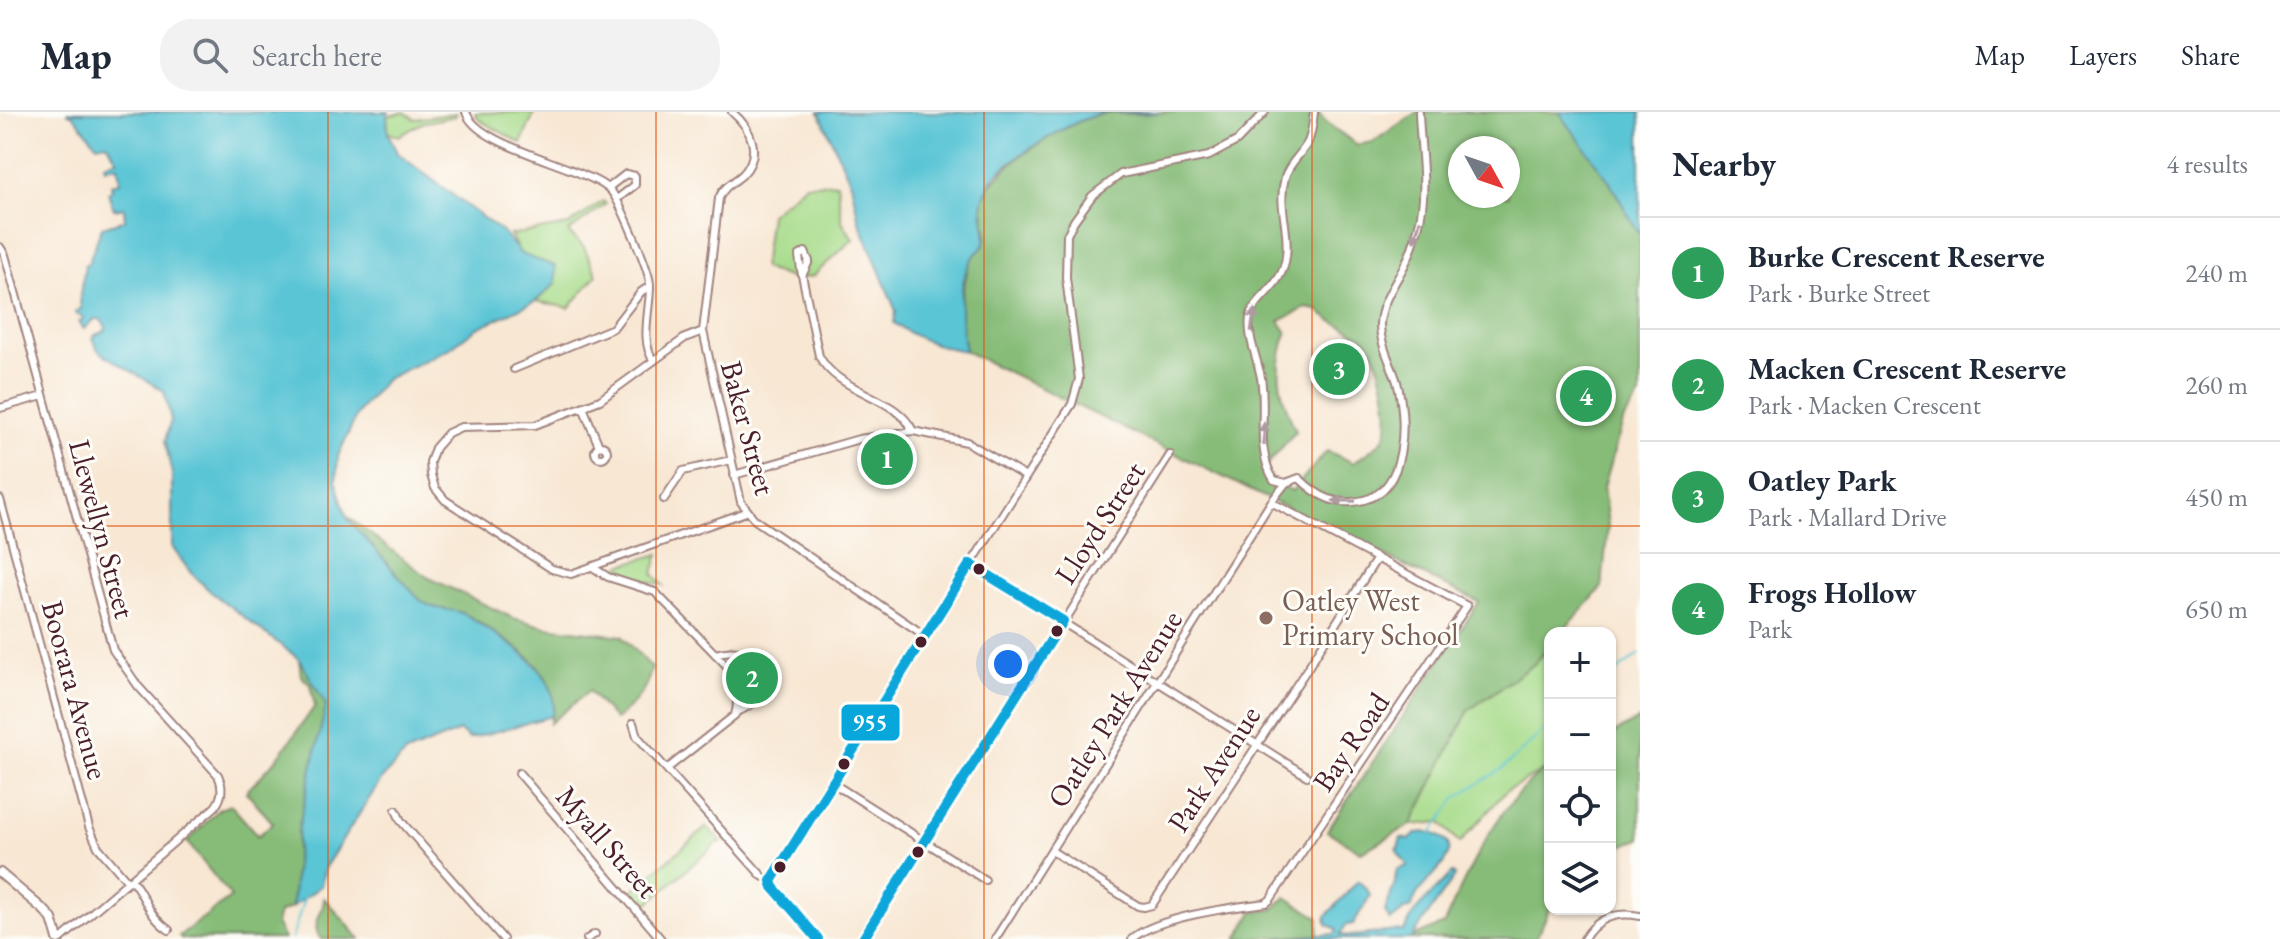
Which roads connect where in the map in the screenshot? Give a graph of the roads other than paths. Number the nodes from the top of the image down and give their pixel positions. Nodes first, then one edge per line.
1 (466, 112) edge
2 (732, 112) edge
3 (1265, 112) edge
4 (1314, 112) edge
5 (1419, 112) edge
6 (608, 188) junction
7 (617, 199) junction
8 (0, 247) edge
9 (802, 276) dead end
10 (650, 286) junction
11 (703, 331) junction
12 (654, 361) junction
13 (514, 369) dead end
14 (43, 396) junction
15 (583, 407) junction
16 (0, 408) edge
17 (913, 431) junction
18 (599, 446) dead end
19 (1170, 455) dead end
20 (731, 460) junction
21 (734, 475) junction
22 (1026, 477) junction
23 (1274, 480) junction
24 (1286, 483) junction
25 (0, 499) edge
26 (664, 499) dead end
27 (1271, 502) junction
28 (746, 512) junction
29 (1377, 558) junction
30 (970, 564) junction
31 (594, 568) junction
32 (1063, 621) junction
33 (924, 635) junction
34 (715, 654) junction
35 (1157, 682) junction
36 (737, 712) junction
37 (633, 723) dead end
38 (1256, 744) junction
39 (668, 768) junction
40 (519, 773) dead end
41 (1307, 776) dead end
42 (831, 782) junction
43 (396, 810) dead end
44 (924, 842) junction
45 (1052, 851) junction
46 (0, 873) edge
47 (985, 880) dead end
48 (130, 881) junction
49 (771, 881) junction
50 (1640, 916) edge
51 (169, 930) dead end
52 (595, 934) dead end
53 (60, 939) edge
54 (503, 939) edge
55 (587, 939) edge
56 (661, 939) edge
57 (818, 939) edge
58 (863, 939) edge
59 (995, 939) edge
60 (1132, 939) edge
61 (1584, 939) edge

1 - 6 street
2 - 11 street, Baker Street
3 - 22 street
23 -> 4 street
5 -> 24 street
6 - 7 street
6 - 7 street
7 - 10 street
8 - 14 street, Llewellyn Street
9 - 17 street
10 - 12 street
10 - 13 street
11 - 12 street
11 - 20 street, Baker Street
12 - 15 street
14 - 16 street
14 - 48 street, Llewellyn Street
15 - 18 street
15 - 31 street
17 - 21 street
17 - 22 street
19 - 32 street, Lloyd Street
20 - 21 street, Baker Street
20 - 26 street
21 - 28 street, Baker Street
22 - 30 street
23 - 24 street
23 - 27 street
24 - 27 street, Oatley Park Avenue
25 - 48 street, Boorara Avenue
27 - 29 street
27 - 35 street, Oatley Park Avenue
28 - 31 street
28 - 33 street, Baker Street
29 - 38 street, Park Avenue
29 - 60 street, Bay Road
30 - 32 street
30 - 33 street
31 - 34 street
32 - 35 street
32 - 44 street, Lloyd Street
33 - 42 street
34 - 36 street
34 - 36 street
35 - 38 street
35 - 45 street, Oatley Park Avenue
36 - 39 street
37 - 39 street
38 - 41 street
38 - 45 street, Park Avenue
39 - 49 street
40 - 56 street, Myall Street
42 - 44 street
42 - 49 street
43 - 54 street
44 - 47 street
44 - 58 street, Lloyd Street
45 - 59 street, Oatley Park Avenue
46 - 53 street
48 - 51 street, Boorara Avenue
48 - 53 street
49 - 57 street
50 - 61 street
52 - 55 street

